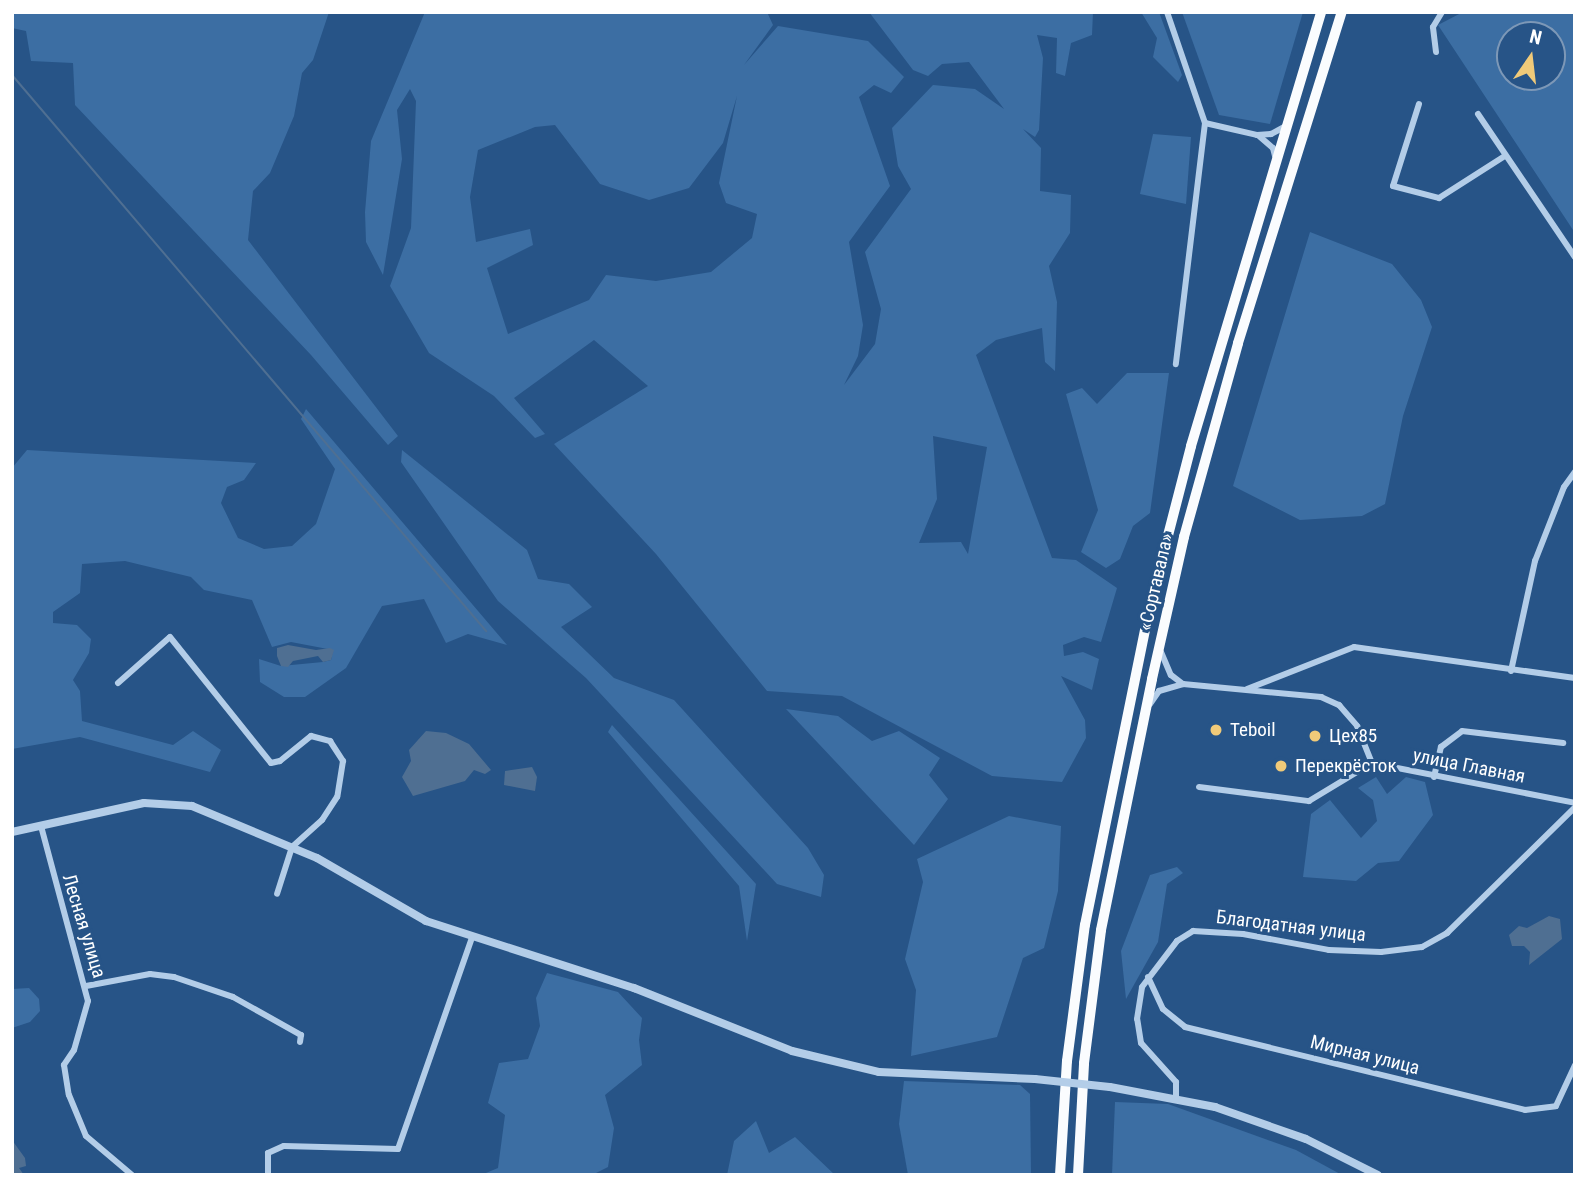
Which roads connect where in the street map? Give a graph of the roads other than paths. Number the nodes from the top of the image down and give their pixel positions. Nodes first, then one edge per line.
1 (1167, 12) edge
2 (1321, 12) edge
3 (1342, 12) edge
4 (1441, 12) edge
5 (1436, 52) dead end
6 (1419, 103) dead end
7 (1478, 114) dead end
8 (1205, 123) junction
9 (1286, 126) junction
10 (1257, 135) junction
11 (1506, 156) junction
12 (1276, 158) junction
13 (1575, 257) edge
14 (1175, 363) dead end
15 (1575, 472) edge
16 (1163, 629) junction
17 (1511, 671) junction
18 (1575, 678) edge
19 (118, 683) dead end
20 (1183, 684) junction
21 (1244, 690) junction
22 (1142, 722) junction
23 (1563, 743) dead end
24 (1372, 763) junction
25 (1434, 776) junction
26 (1199, 787) dead end
27 (1575, 805) edge
28 (41, 825) junction
29 (12, 832) edge
30 (292, 846) junction
31 (277, 894) dead end
32 (472, 938) junction
33 (1148, 977) junction
34 (86, 986) junction
35 (300, 1042) dead end
36 (1575, 1065) edge
37 (1176, 1098) junction
38 (132, 1175) edge
39 (268, 1175) edge
40 (1060, 1175) edge
41 (1077, 1175) edge
42 (1378, 1175) edge

1 - 8 street
2 - 9 highway, «Сортавала»
3 - 16 highway, «Сортавала»
4 - 5 street
6 - 11 street
7 - 11 street
8 - 10 street
8 - 14 street
9 - 10 street
9 - 12 highway, «Сортавала»
10 - 12 street
11 - 13 street
12 - 40 highway, «Сортавала»
15 - 17 street
16 - 20 street
16 - 22 highway, «Сортавала»
17 - 18 street
17 - 21 street
19 - 30 street
20 - 21 street
20 - 22 street
21 - 24 street
22 - 41 highway, «Сортавала»
23 - 25 street
24 - 25 street, улица Главная
24 - 26 street
25 - 27 street, улица Главная
27 - 33 street, Благодатная улица
28 - 29 street
28 - 30 street
28 - 34 street, Лесная улица
30 - 31 street
30 - 32 street
32 - 37 street, bridge
32 - 39 street
33 - 36 street, Мирная улица
33 - 37 street, Благодатная улица
34 - 35 street
34 - 38 street, Лесная улица
37 - 42 street

